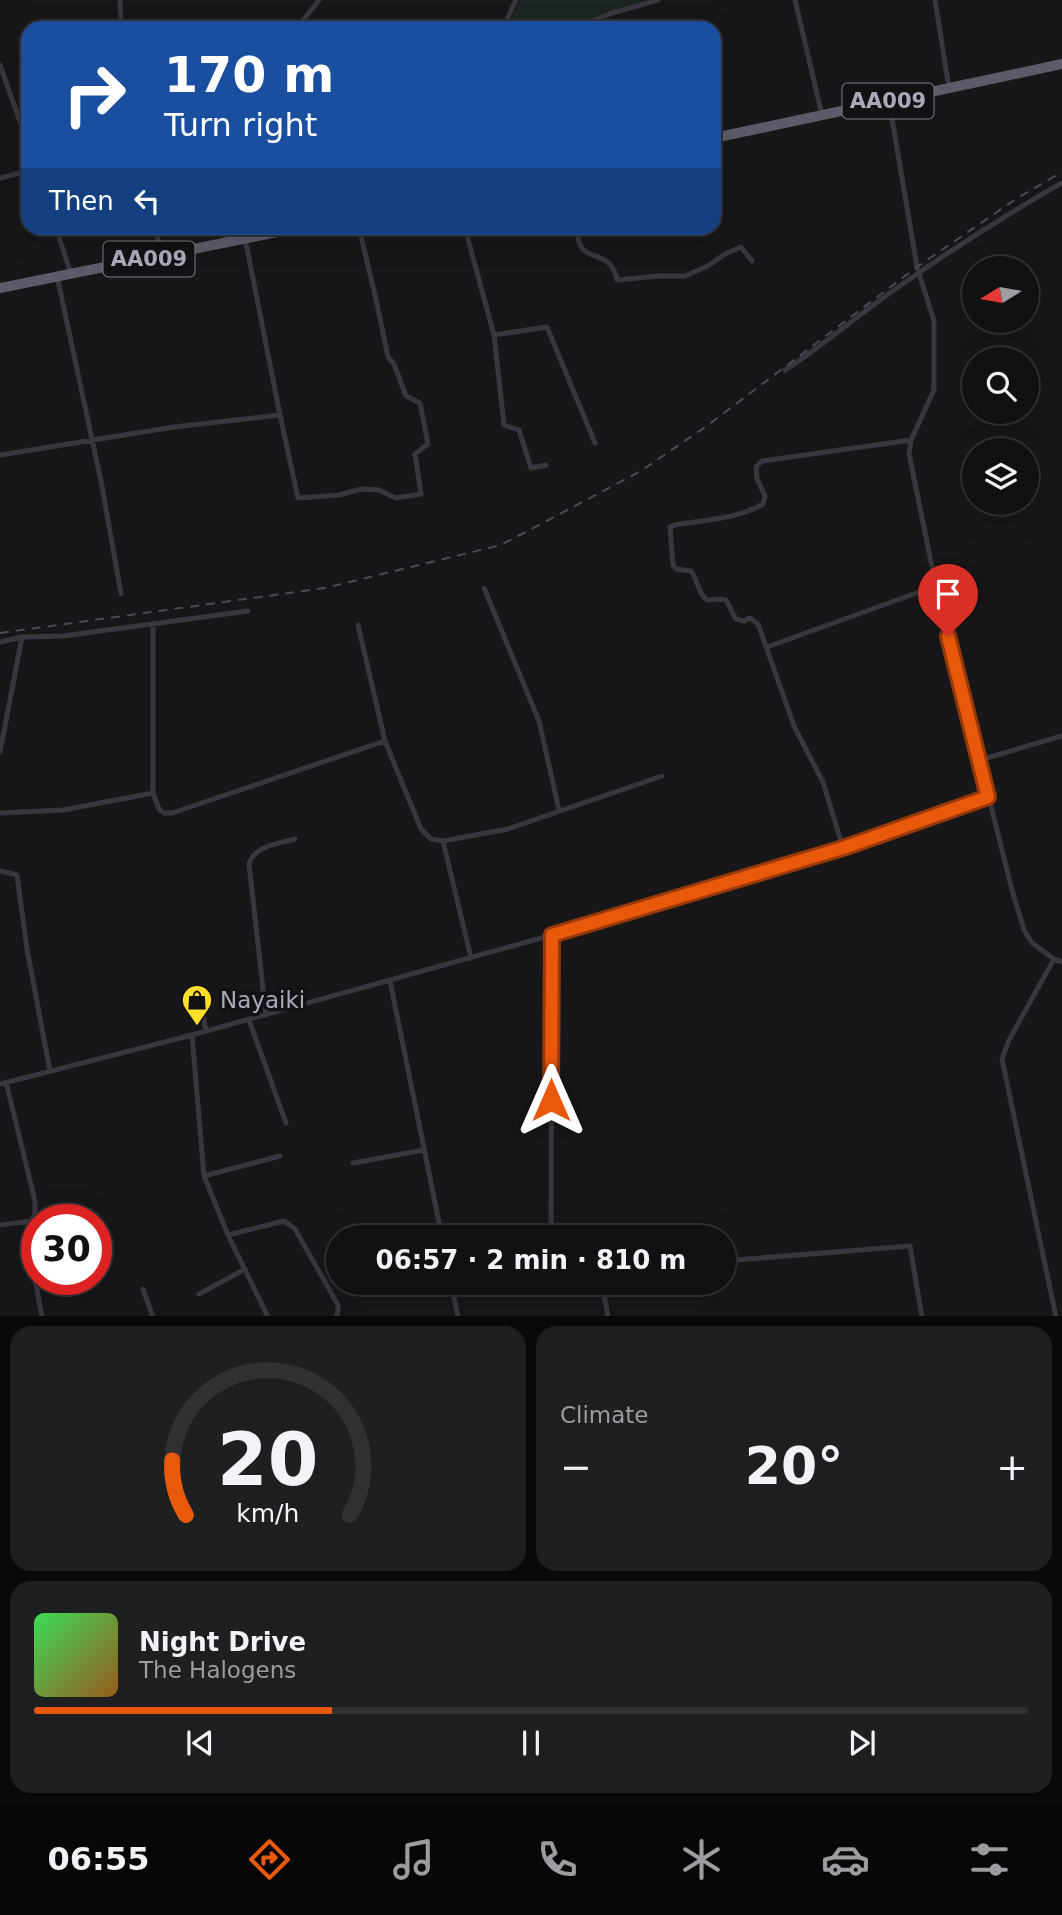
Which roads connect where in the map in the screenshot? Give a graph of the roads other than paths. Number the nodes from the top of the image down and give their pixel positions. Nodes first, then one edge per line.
1 (120, 0) edge
2 (319, 0) edge
3 (516, 0) edge
4 (658, 0) edge
5 (795, 0) edge
6 (935, 0) edge
7 (121, 21) edge
8 (302, 21) edge
9 (506, 21) edge
10 (592, 21) edge
11 (1062, 64) edge
12 (0, 65) edge
13 (949, 88) junction
14 (889, 101) junction
15 (822, 116) junction
16 (21, 124) edge
17 (721, 137) edge
18 (21, 173) edge
19 (0, 178) edge
20 (1062, 183) edge
21 (58, 235) edge
22 (157, 235) edge
23 (264, 235) edge
24 (361, 235) edge
25 (467, 235) edge
26 (578, 235) edge
27 (245, 239) junction
28 (162, 256) junction
29 (752, 261) dead end
30 (919, 273) junction
31 (71, 274) junction
32 (57, 276) junction
33 (0, 288) edge
34 (494, 335) junction
35 (785, 370) dead end
36 (280, 415) junction
37 (92, 439) junction
38 (911, 440) junction
39 (595, 443) dead end
40 (0, 455) edge
41 (546, 465) dead end
42 (936, 586) junction
43 (484, 588) dead end
44 (121, 594) dead end
45 (248, 611) dead end
46 (153, 623) junction
47 (358, 625) dead end
48 (22, 638) junction
49 (0, 642) edge
50 (767, 647) junction
51 (1062, 736) edge
52 (385, 741) junction
53 (0, 752) edge
54 (980, 760) junction
55 (662, 776) dead end
56 (153, 793) junction
57 (988, 797) junction
58 (559, 810) junction
59 (0, 813) edge
60 (295, 839) dead end
61 (443, 841) junction
62 (843, 848) junction
63 (0, 871) edge
64 (552, 935) junction
65 (471, 958) junction
66 (1054, 959) junction
67 (1062, 962) edge
68 (390, 981) junction
69 (200, 991) dead end
70 (266, 1015) junction
71 (249, 1020) junction
72 (206, 1031) junction
73 (192, 1035) junction
74 (50, 1071) junction
75 (3, 1083) edge
76 (286, 1123) dead end
77 (424, 1150) junction
78 (280, 1156) dead end
79 (353, 1163) dead end
80 (204, 1176) junction
81 (35, 1204) edge
82 (21, 1222) edge
83 (0, 1225) edge
84 (440, 1225) edge
85 (551, 1225) edge
86 (228, 1236) junction
87 (736, 1260) edge
88 (245, 1269) junction
89 (143, 1289) dead end
90 (200, 1294) dead end
91 (39, 1295) edge
92 (453, 1295) edge
93 (604, 1295) edge
94 (43, 1316) edge
95 (153, 1316) edge
96 (268, 1316) edge
97 (336, 1316) edge
98 (458, 1316) edge
99 (608, 1316) edge
100 (922, 1316) edge
101 (1056, 1316) edge

1 - 7 street
2 - 8 street
3 - 9 street
4 - 10 street
5 - 15 street
6 - 13 street
11 - 13 highway, AA009
12 - 16 street
13 - 14 highway, AA009
14 - 15 highway, AA009
14 - 30 street
15 - 17 highway, AA009
18 - 19 street
20 - 30 street
21 - 31 street
22 - 28 street
23 - 27 highway, AA009
24 - 36 street
25 - 34 street
26 - 29 street
27 - 28 highway, AA009
27 - 36 street
28 - 31 highway, AA009
30 - 35 street
30 - 38 street
31 - 32 highway, AA009
32 - 33 highway, AA009
32 - 37 street
34 - 39 street
34 - 41 street
36 - 37 street
37 - 40 street
37 - 44 street
38 - 42 street
38 - 50 street
42 - 50 street
42 - 54 street
43 - 58 street
45 - 46 street
46 - 48 street
46 - 56 street
47 - 52 street
48 - 49 street
48 - 53 street
50 - 62 street
51 - 54 street
52 - 56 street
52 - 61 street
54 - 57 street
55 - 58 street
56 - 59 street
57 - 62 street
57 - 66 street
58 - 61 street
60 - 70 street
61 - 65 street
62 - 64 street
63 - 74 street
64 - 65 street
64 - 85 street
65 - 68 street
66 - 67 street
66 - 101 street
68 - 70 street
68 - 77 street
69 - 72 street
70 - 71 street
71 - 72 street
71 - 76 street
72 - 73 street
73 - 74 street
73 - 80 street
74 - 75 street
75 - 81 street
77 - 79 street
77 - 84 street
78 - 80 street
80 - 86 street
82 - 83 street
86 - 88 street
86 - 97 street
87 - 100 street
88 - 90 street
88 - 96 street
89 - 95 street
91 - 94 street
92 - 98 street
93 - 99 street

